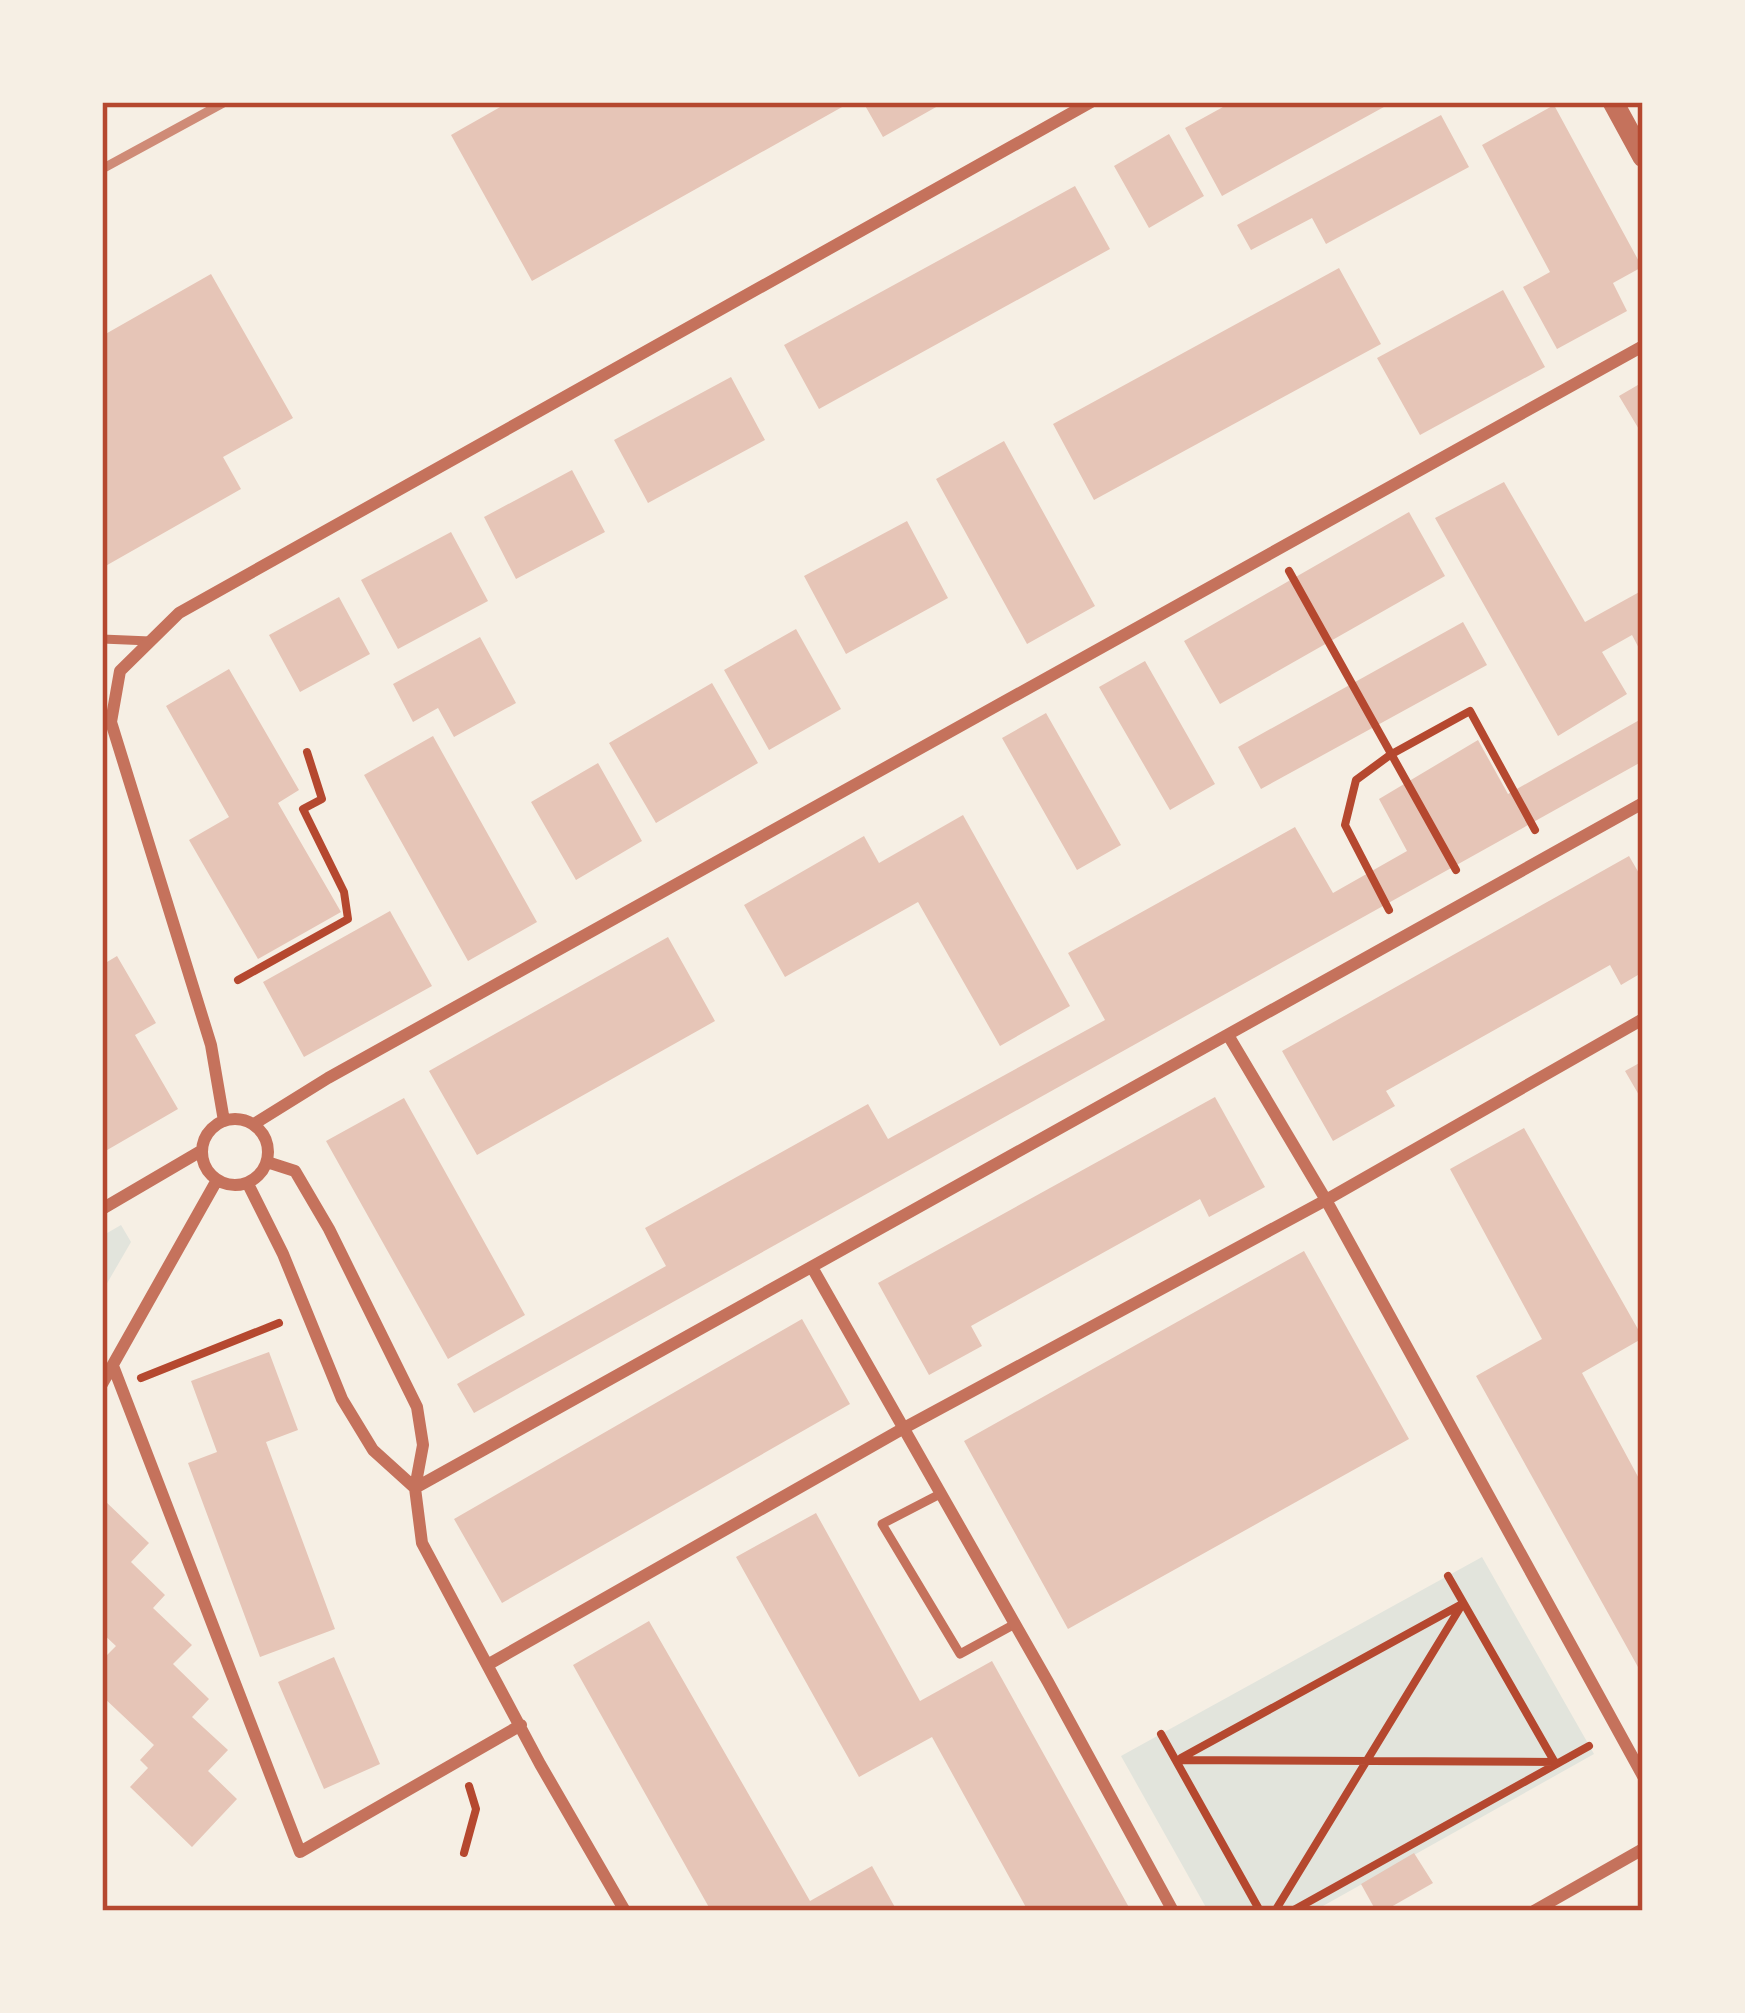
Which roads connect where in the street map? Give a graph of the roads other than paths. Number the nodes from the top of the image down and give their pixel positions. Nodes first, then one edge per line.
1 (1090, 102) edge
2 (1613, 102) edge
3 (1643, 157) edge
4 (1643, 346) edge
5 (102, 639) edge
6 (150, 641) junction
7 (1643, 803) edge
8 (1643, 1019) edge
9 (1228, 1036) junction
10 (224, 1121) junction
11 (254, 1124) junction
12 (201, 1151) junction
13 (267, 1162) junction
14 (217, 1180) junction
15 (248, 1184) junction
16 (1326, 1200) junction
17 (102, 1209) edge
18 (813, 1269) junction
19 (113, 1366) junction
20 (102, 1384) edge
21 (904, 1428) junction
22 (415, 1488) junction
23 (940, 1494) junction
24 (1013, 1625) junction
25 (489, 1664) junction
26 (521, 1725) junction
27 (1643, 1776) edge
28 (1643, 1849) edge
29 (625, 1911) edge
30 (1173, 1911) edge
31 (1534, 1911) edge

1 - 6 street
2 - 3 street
4 - 11 street
5 - 6 lane
6 - 10 street
7 - 9 street
8 - 16 street
9 - 16 street
9 - 18 street
10 - 11 street
10 - 12 street
11 - 13 street
12 - 14 street
12 - 17 street
13 - 15 street
13 - 22 street
14 - 15 street
14 - 19 street
15 - 22 street
16 - 21 street
16 - 27 street
18 - 21 street
18 - 22 street
19 - 20 street
19 - 26 street
21 - 23 street
21 - 25 street
22 - 25 street
23 - 24 street
23 - 24 lane
24 - 30 street
25 - 26 street
26 - 29 street
28 - 31 street

